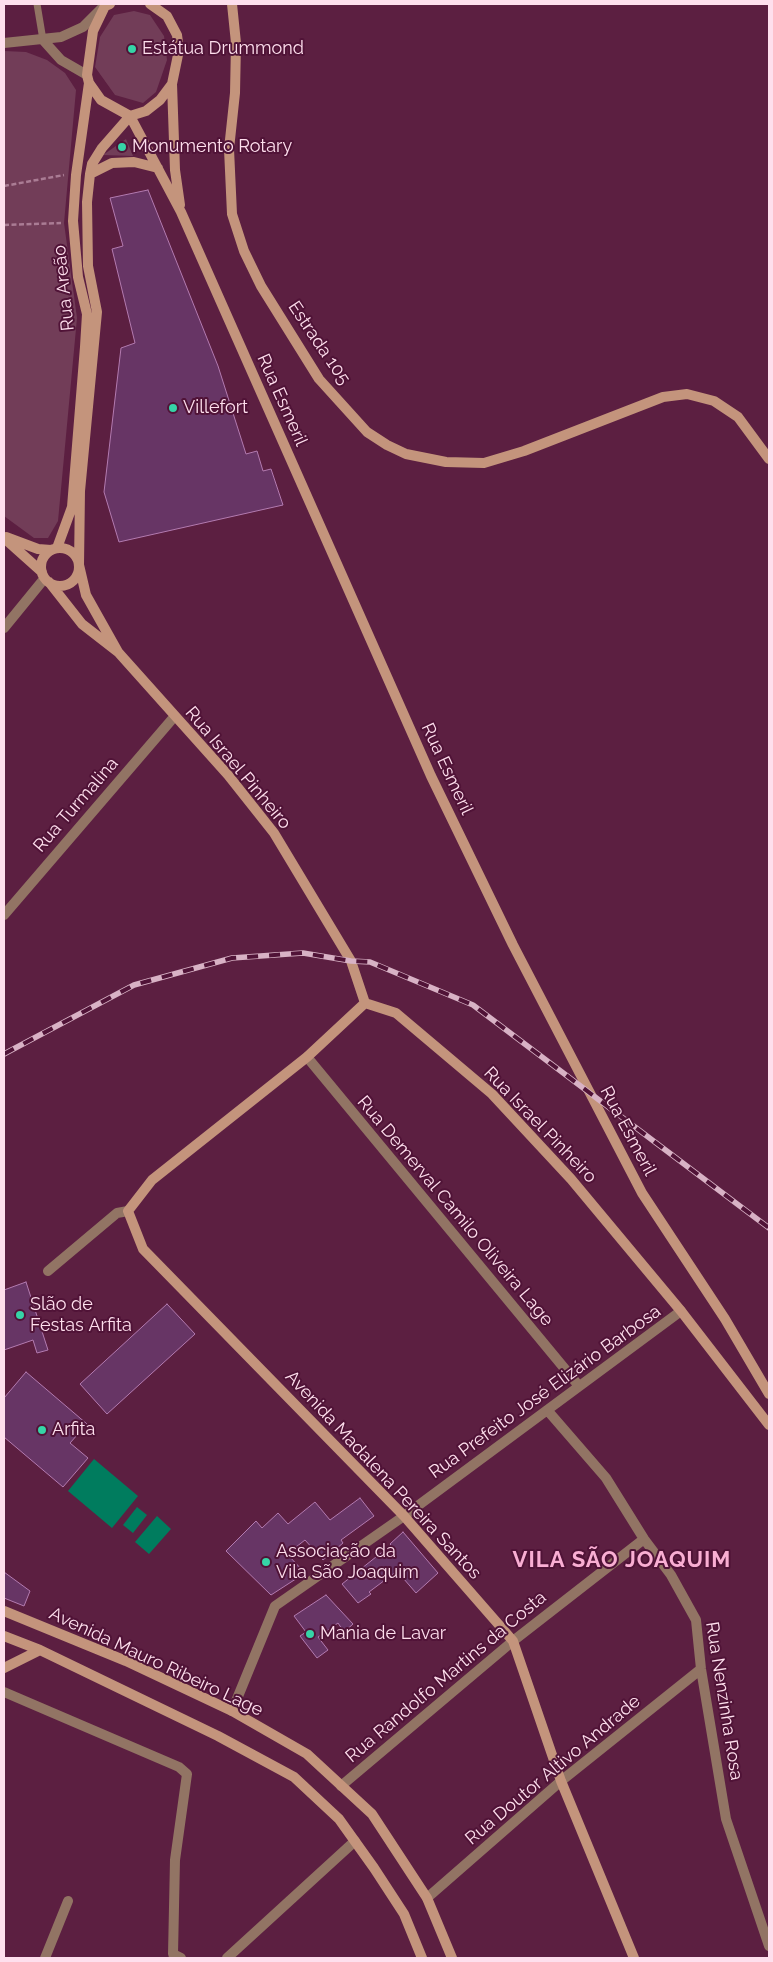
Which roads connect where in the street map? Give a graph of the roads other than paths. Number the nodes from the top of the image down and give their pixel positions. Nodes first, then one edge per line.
1 (37, 4) edge
2 (107, 4) edge
3 (152, 4) edge
4 (232, 4) edge
5 (43, 40) junction
6 (4, 43) edge
7 (88, 79) junction
8 (172, 84) junction
9 (130, 116) junction
10 (158, 168) junction
11 (90, 174) junction
12 (181, 212) junction
13 (769, 459) edge
14 (4, 537) edge
15 (54, 549) junction
16 (78, 565) junction
17 (45, 578) junction
18 (4, 628) edge
19 (118, 652) junction
20 (174, 717) junction
21 (4, 915) edge
22 (365, 1003) junction
23 (307, 1057) junction
24 (128, 1211) junction
25 (48, 1271) dead end
26 (681, 1311) junction
27 (578, 1386) junction
28 (769, 1394) edge
29 (548, 1411) junction
30 (769, 1425) edge
31 (404, 1516) junction
32 (644, 1539) junction
33 (4, 1611) edge
34 (4, 1636) edge
35 (513, 1641) junction
36 (40, 1650) junction
37 (4, 1668) edge
38 (701, 1669) junction
39 (4, 1692) edge
40 (232, 1710) junction
41 (561, 1781) junction
42 (341, 1786) junction
43 (355, 1841) junction
44 (427, 1898) junction
45 (68, 1901) dead end
46 (769, 1946) edge
47 (45, 1958) edge
48 (181, 1958) edge
49 (226, 1958) edge
50 (422, 1958) edge
51 (452, 1958) edge
52 (634, 1958) edge

1 - 5 lane
2 - 5 street
2 - 7 street, Rua Areão
3 - 8 street
4 - 13 street, Estrada 105
5 - 6 street
5 - 7 street
7 - 9 street
7 - 15 street, Rua Areão
8 - 9 street
8 - 12 street
9 - 10 street
9 - 11 street, Rua Areão
10 - 11 street
10 - 12 street
11 - 16 street, Rua Areão
12 - 28 street, Rua Esmeril
14 - 15 street
14 - 17 street, Rua Israel Pinheiro
15 - 16 street
15 - 17 street
16 - 17 street
16 - 19 street, Rua Israel Pinheiro
17 - 18 street
17 - 19 street, Rua Israel Pinheiro
19 - 20 street, Rua Israel Pinheiro
20 - 21 street, Rua Turmalina
20 - 22 street, Rua Israel Pinheiro
22 - 23 street
22 - 26 street, Rua Israel Pinheiro
23 - 24 street
23 - 27 street, Rua Demerval Camilo Oliveira Lage
24 - 25 street
24 - 31 street, Avenida Madalena Pereira Santos
26 - 27 street, Rua Prefeito José Elizário Barbosa
26 - 30 street, Rua Israel Pinheiro
27 - 29 street, Rua Prefeito José Elizário Barbosa
29 - 31 street, Rua Prefeito José Elizário Barbosa
29 - 32 street, Rua Nenzinha Rosa
31 - 35 street, Avenida Madalena Pereira Santos
31 - 40 street, Rua Prefeito José Elizário Barbosa
32 - 35 street, Rua Randolfo Martins da Costa
32 - 38 street, Rua Nenzinha Rosa
33 - 40 street, Avenida Mauro Ribeiro Lage
34 - 36 street
35 - 41 street, Avenida Madalena Pereira Santos
35 - 42 street, Rua Randolfo Martins da Costa
36 - 37 street
36 - 43 street
38 - 41 street, Rua Doutor Altivo Andrade
38 - 46 street, Rua Nenzinha Rosa
39 - 48 street
40 - 42 street, Avenida Mauro Ribeiro Lage
41 - 44 street, Rua Doutor Altivo Andrade
41 - 52 street, Avenida Madalena Pereira Santos
42 - 44 street, Avenida Mauro Ribeiro Lage
43 - 49 street
43 - 50 street
44 - 51 street, Avenida Mauro Ribeiro Lage
45 - 47 street

